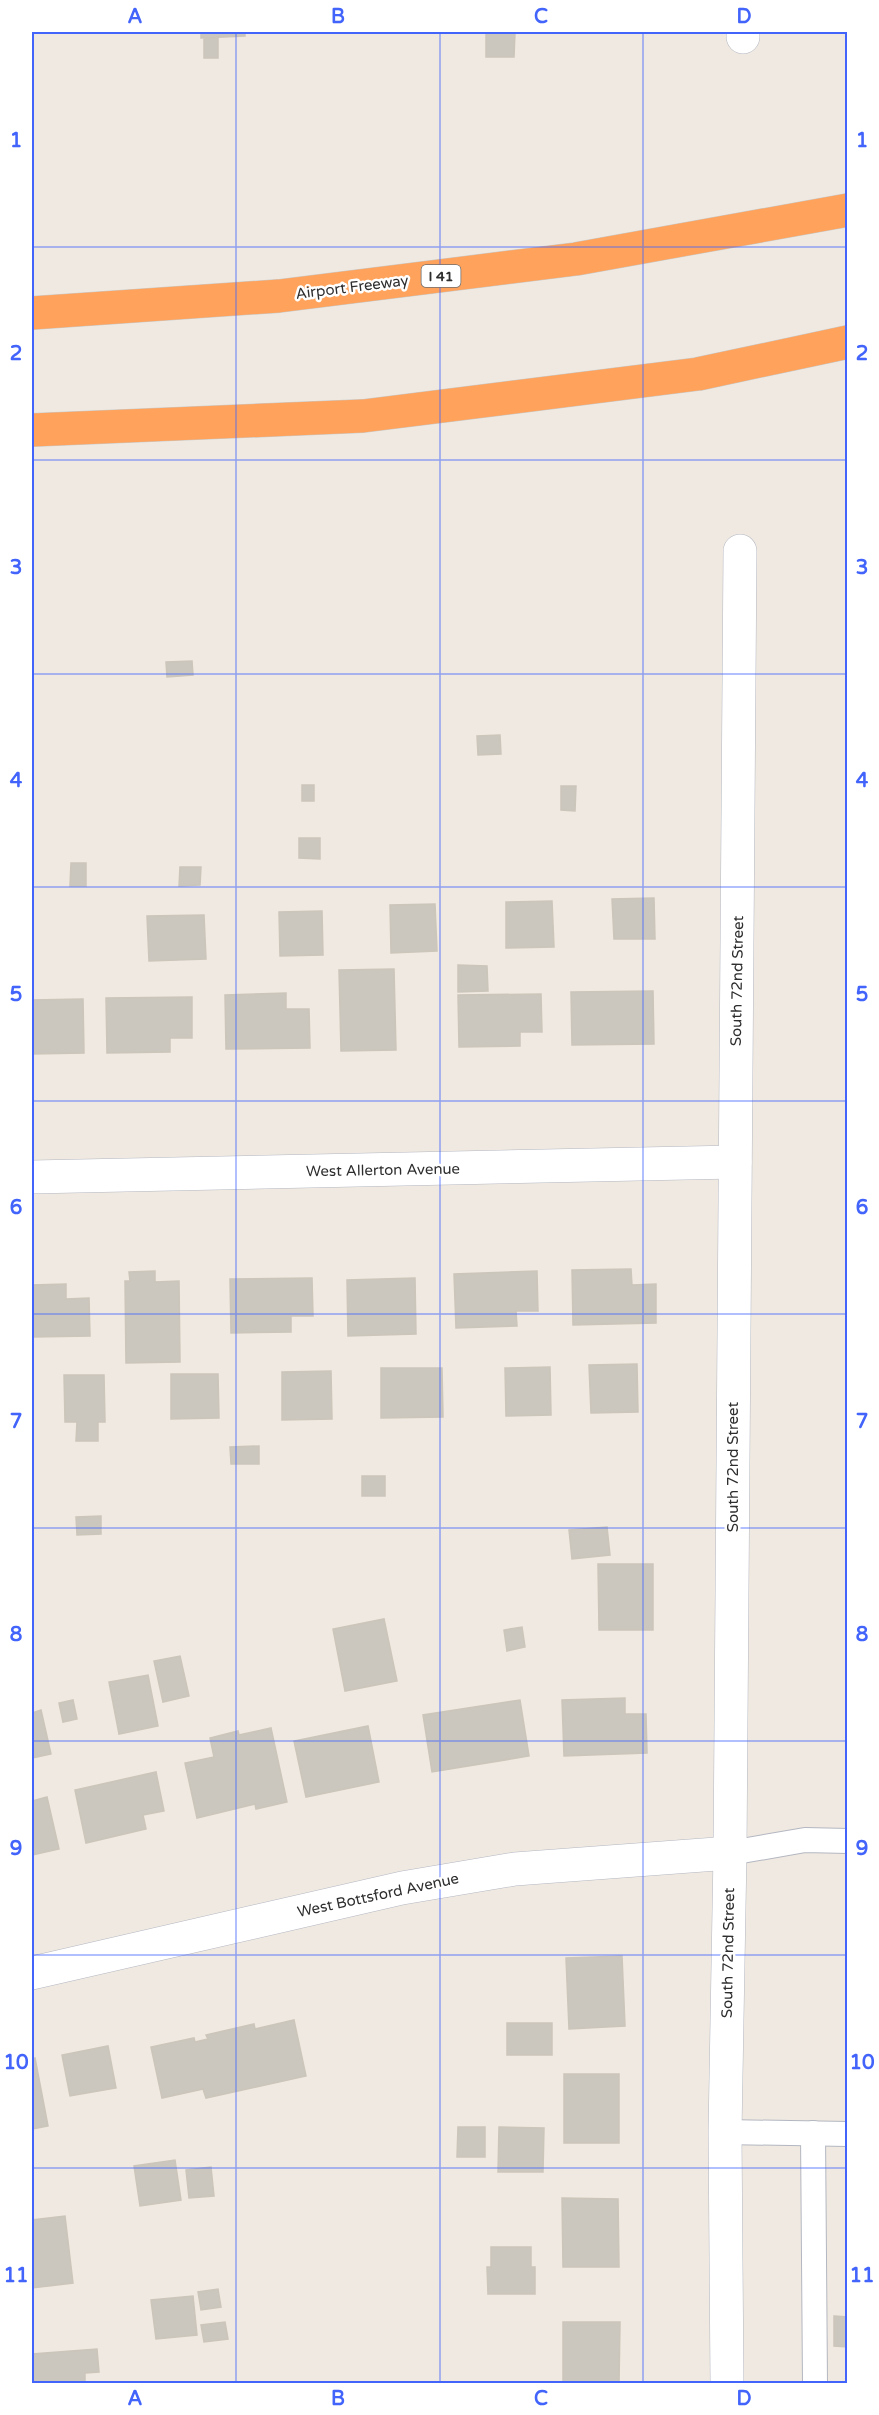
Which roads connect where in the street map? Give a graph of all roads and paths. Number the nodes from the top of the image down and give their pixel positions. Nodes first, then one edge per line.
1 (848, 210) edge
2 (32, 313) edge
3 (848, 342) edge
4 (32, 430) edge
5 (740, 551) dead end
6 (735, 1162) junction
7 (32, 1177) edge
8 (848, 1841) edge
9 (730, 1852) junction
10 (32, 1973) edge
11 (725, 2132) junction
12 (813, 2133) junction
13 (848, 2134) edge
14 (727, 2384) edge
15 (815, 2384) edge

1 - 2 highway, Airport Freeway / I 41
3 - 4 highway
5 - 6 street, South 72nd Street
6 - 7 street, West Allerton Avenue
6 - 9 street, South 72nd Street
8 - 9 lane
9 - 10 street, West Bottsford Avenue
9 - 11 street, South 72nd Street
11 - 12 lane
11 - 14 street, South 72nd Street
12 - 13 lane
12 - 15 lane

